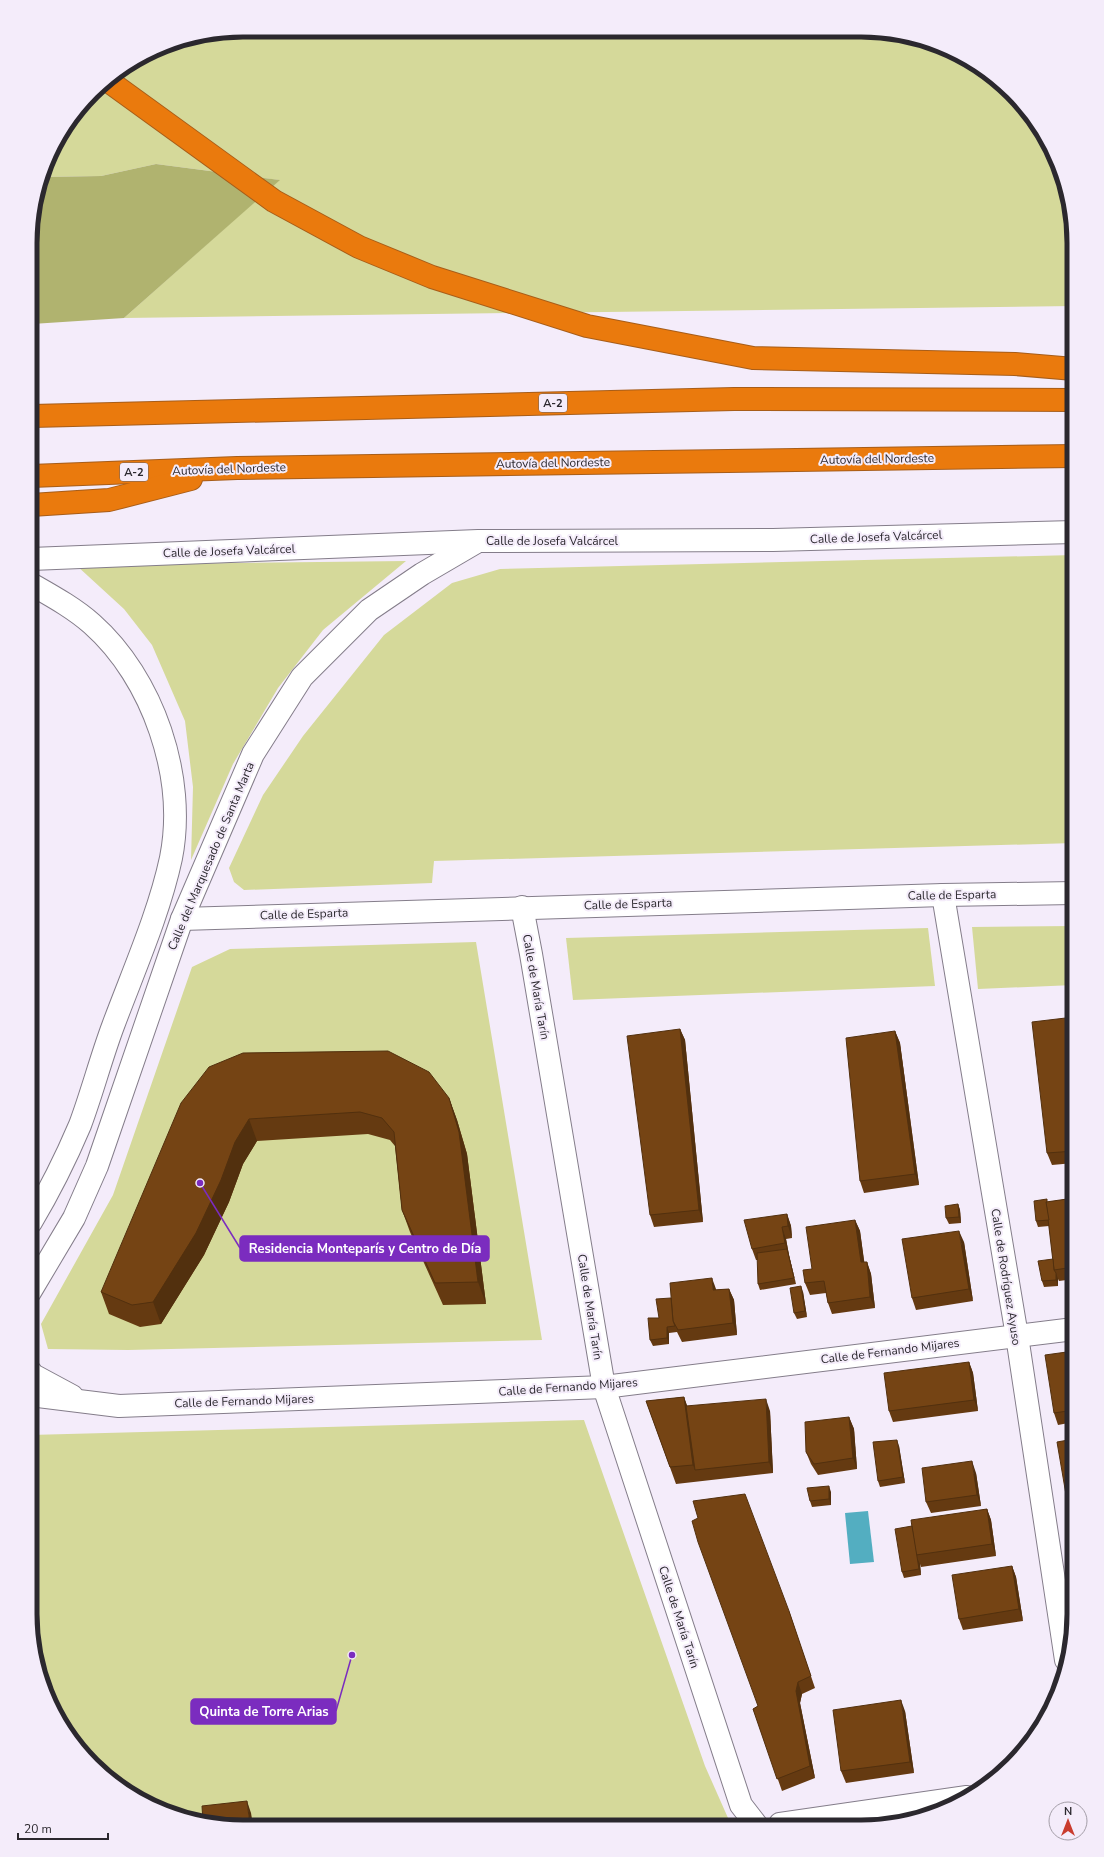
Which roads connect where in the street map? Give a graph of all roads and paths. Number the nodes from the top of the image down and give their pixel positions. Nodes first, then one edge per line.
1 (112, 84) edge
2 (1067, 368) edge
3 (1067, 400) edge
4 (37, 416) edge
5 (1067, 456) edge
6 (237, 468) junction
7 (37, 476) edge
8 (37, 506) edge
9 (1067, 532) edge
10 (478, 541) junction
11 (37, 559) edge
12 (37, 587) edge
13 (1067, 893) edge
14 (942, 895) junction
15 (522, 907) junction
16 (182, 919) junction
17 (37, 1211) edge
18 (37, 1280) edge
19 (1067, 1330) edge
20 (1017, 1336) junction
21 (37, 1377) edge
22 (604, 1387) junction
23 (37, 1396) edge
24 (84, 1402) junction
25 (1064, 1647) edge
26 (951, 1799) edge
27 (753, 1820) edge
28 (808, 1820) edge

1 - 2 highway
3 - 4 highway, A-2
5 - 6 highway, Autovía del Nordeste / A-2
6 - 7 highway, Autovía del Nordeste / A-2
6 - 8 highway
9 - 10 street, Calle de Josefa Valcárcel
10 - 11 street, Calle de Josefa Valcárcel
10 - 16 street, Calle del Marquesado de Santa Marta
12 - 17 street
13 - 14 street, Calle de Esparta
14 - 15 street, Calle de Esparta
14 - 20 street, Calle de Rodríguez Ayuso
15 - 16 street, Calle de Esparta
15 - 22 street, Calle de María Tarín
16 - 18 street, Calle del Marquesado de Santa Marta
19 - 20 street, Calle de Fernando Mijares
20 - 22 street, Calle de Fernando Mijares
20 - 25 street, Calle de Rodríguez Ayuso
21 - 24 street, Calle de Fernando Mijares
22 - 24 street, Calle de Fernando Mijares
22 - 27 street, Calle de María Tarín
23 - 24 street, Calle de Fernando Mijares
26 - 28 street

